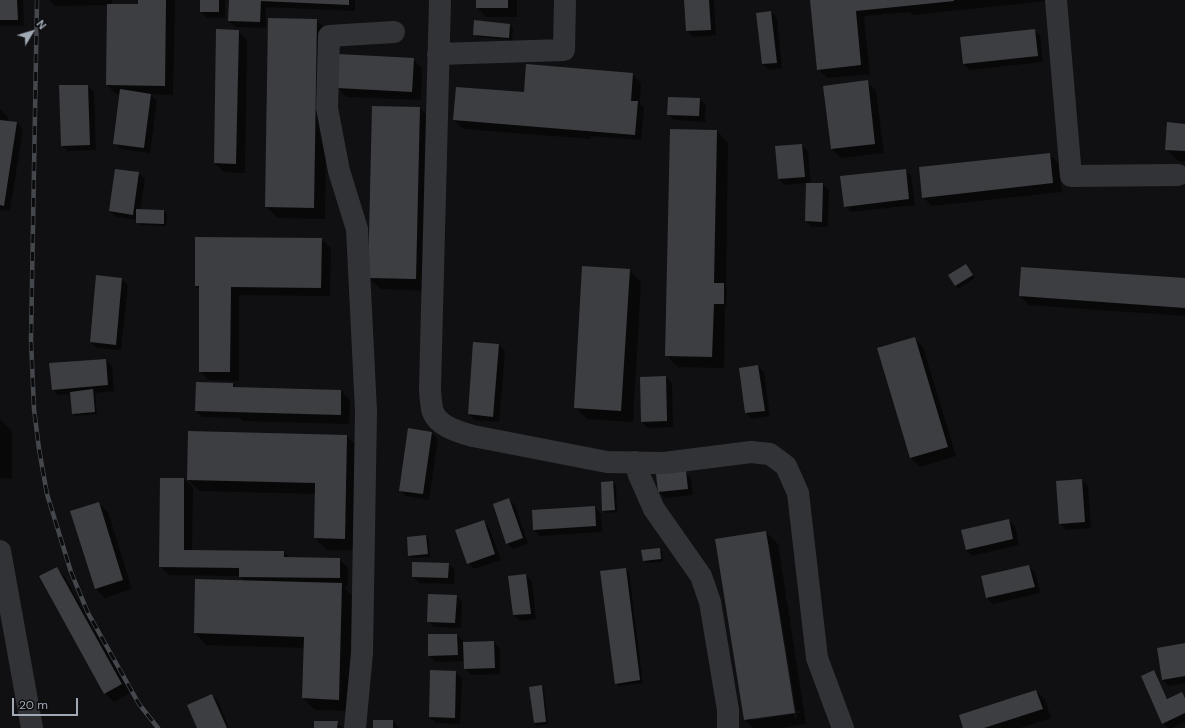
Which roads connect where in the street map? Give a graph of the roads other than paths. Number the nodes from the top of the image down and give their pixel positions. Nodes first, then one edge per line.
1 (440, 0) edge
2 (565, 0) edge
3 (1056, 0) edge
4 (394, 32) dead end
5 (438, 54) junction
6 (1178, 175) dead end
7 (635, 462) junction
8 (0, 551) edge
9 (32, 728) edge
10 (355, 728) edge
11 (728, 728) edge
12 (843, 728) edge

1 - 5 street
2 - 5 street
3 - 6 street
4 - 10 street
5 - 7 street
7 - 11 street
7 - 12 street
8 - 9 street

